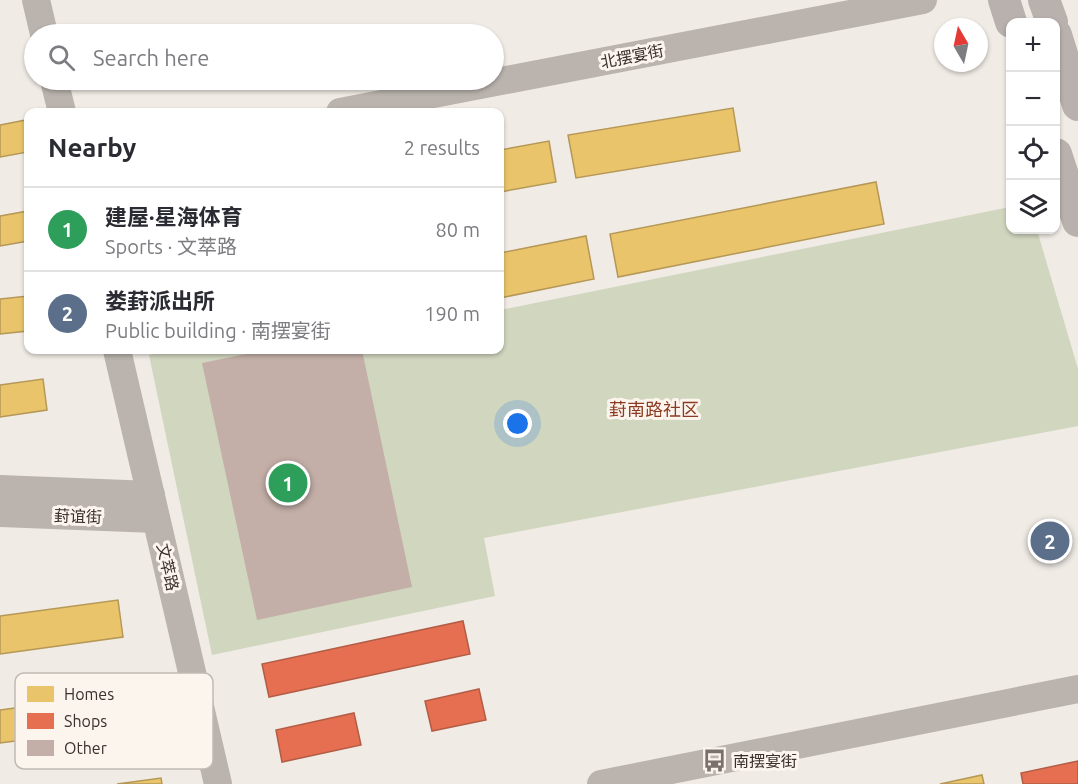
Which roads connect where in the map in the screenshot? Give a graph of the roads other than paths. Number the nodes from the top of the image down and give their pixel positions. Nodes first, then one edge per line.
1 (36, 0) edge
2 (923, 0) edge
3 (1004, 0) edge
4 (1044, 0) edge
5 (1010, 18) edge
6 (1051, 18) edge
7 (42, 24) edge
8 (1060, 48) edge
9 (504, 80) edge
10 (56, 90) edge
11 (455, 90) edge
12 (1078, 105) edge
13 (61, 108) edge
14 (361, 108) edge
15 (1060, 166) edge
16 (1078, 221) edge
17 (118, 354) edge
18 (0, 489) edge
19 (154, 507) junction
20 (0, 513) edge
21 (192, 673) edge
22 (1078, 689) edge
23 (213, 762) edge
24 (218, 784) edge
25 (601, 784) edge

1 - 7 street
2 - 9 street, 北摆宴街
3 - 5 main road
4 - 6 main road
8 - 12 main road
10 - 13 street
11 - 14 street, 北摆宴街
15 - 16 main road
17 - 19 street, 文萃路
18 - 19 street, 葑谊街
19 - 20 street, 葑谊街
19 - 21 street, 文萃路
22 - 25 street
23 - 24 street, 文萃路

